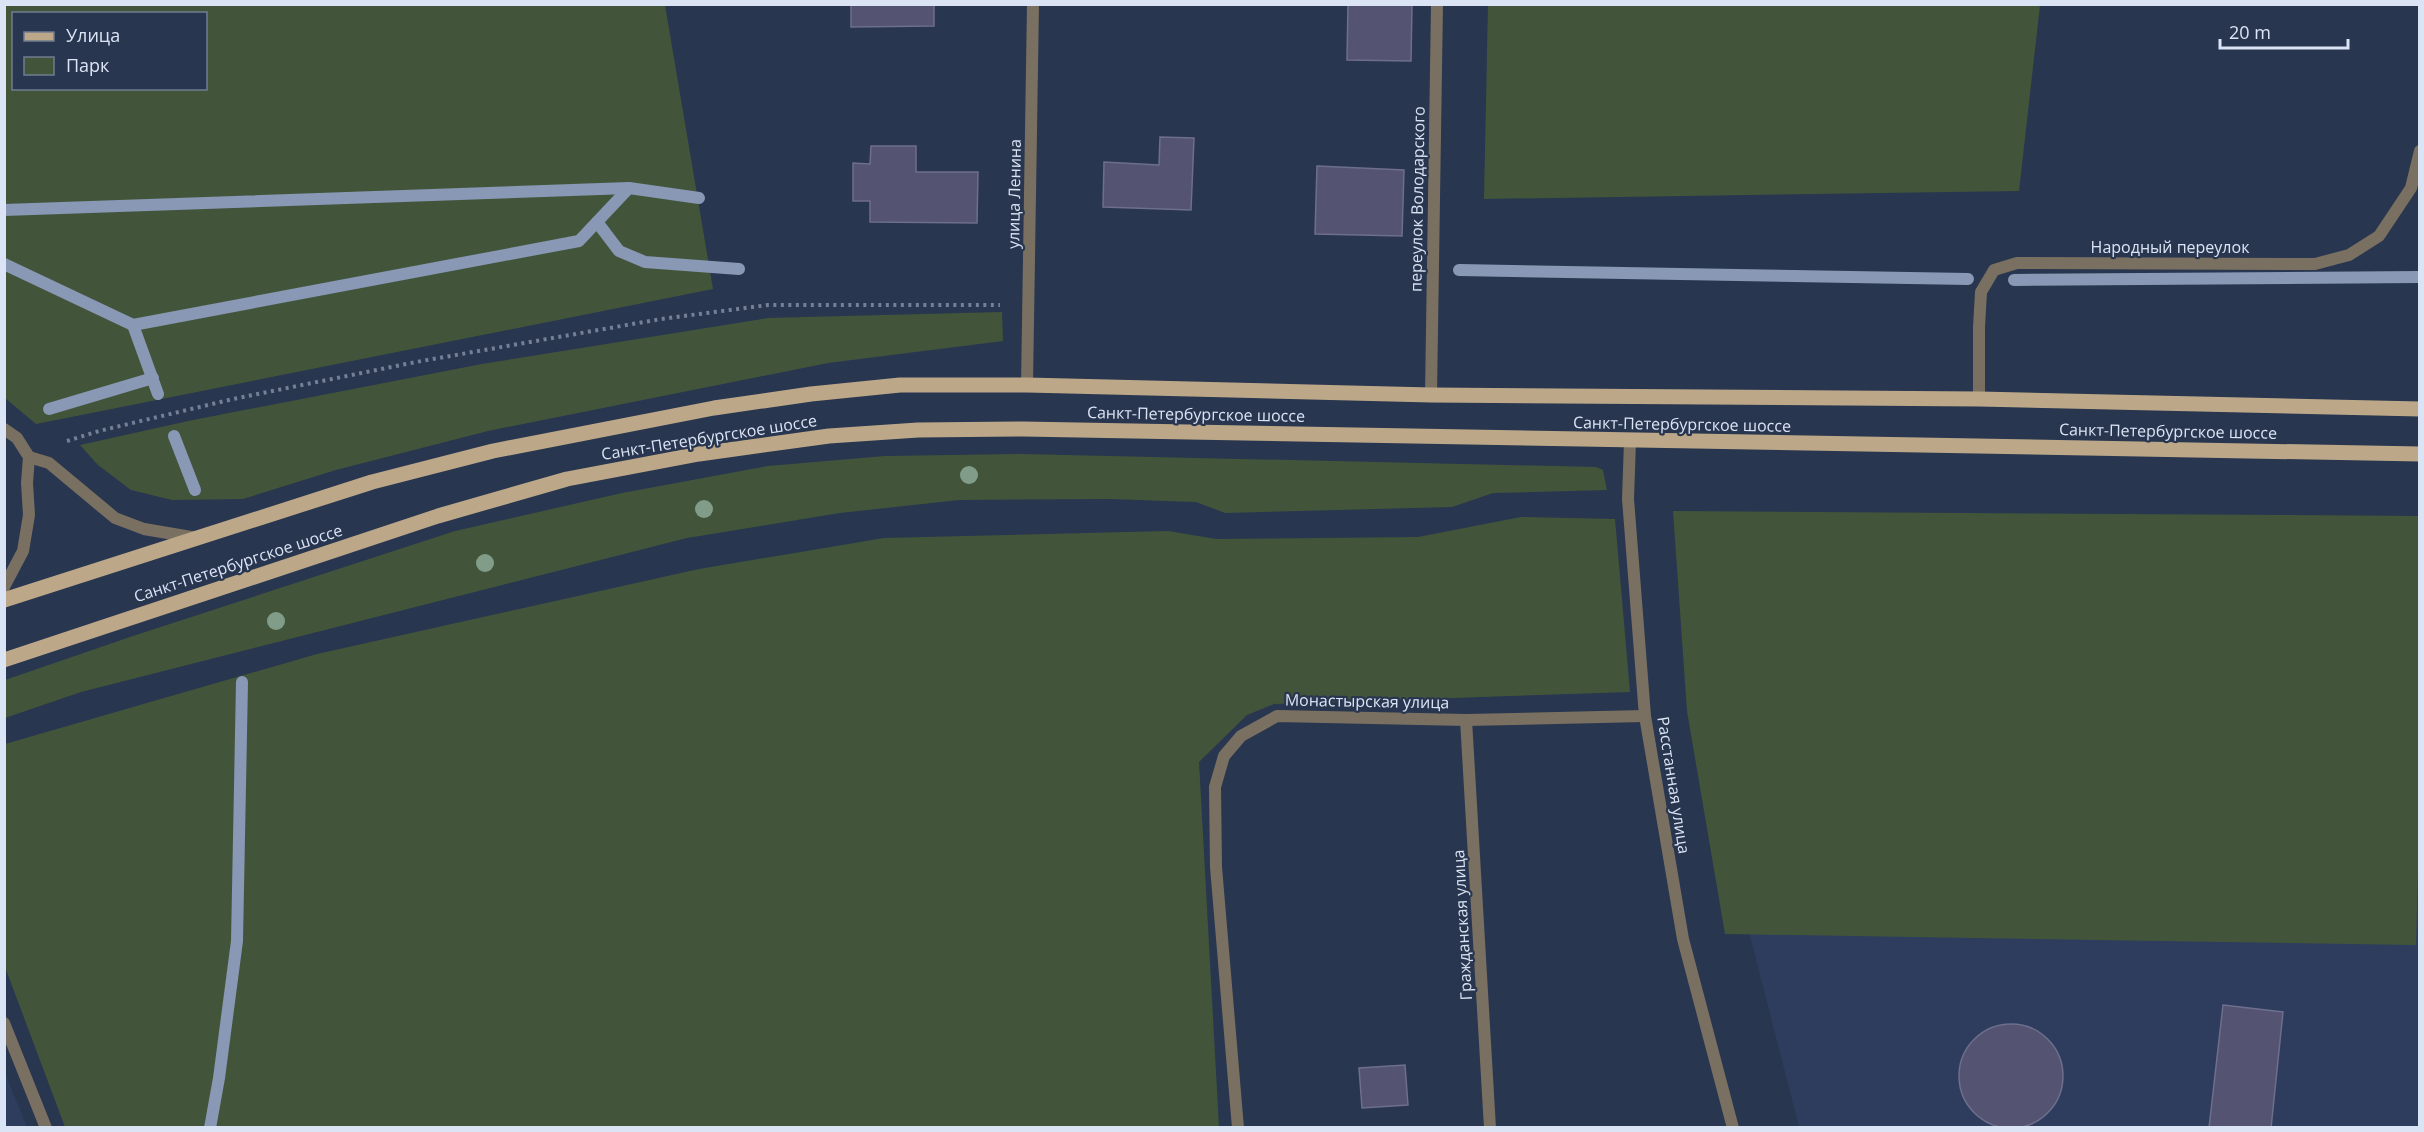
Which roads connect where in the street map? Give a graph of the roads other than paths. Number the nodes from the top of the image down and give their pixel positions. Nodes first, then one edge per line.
1 (1033, 4) edge
2 (1437, 4) edge
3 (2420, 152) edge
4 (1027, 385) junction
5 (1431, 395) junction
6 (1979, 399) junction
7 (2420, 408) edge
8 (4, 429) edge
9 (1630, 441) junction
10 (2420, 454) edge
11 (29, 457) junction
12 (197, 538) junction
13 (4, 587) edge
14 (4, 600) edge
15 (4, 660) edge
16 (1645, 716) junction
17 (1466, 720) junction
18 (4, 1023) edge
19 (46, 1128) edge
20 (1238, 1128) edge
21 (1490, 1128) edge
22 (1733, 1128) edge

1 - 4 street, улица Ленина
2 - 5 street, переулок Володарского
3 - 6 street, Народный переулок
4 - 5 main road, Санкт-Петербургское шоссе
4 - 12 main road, Санкт-Петербургское шоссе
5 - 6 main road, Санкт-Петербургское шоссе
6 - 7 main road, Санкт-Петербургское шоссе
8 - 11 street
9 - 10 main road, Санкт-Петербургское шоссе
9 - 15 main road, Санкт-Петербургское шоссе
9 - 16 street, Расстанная улица
11 - 12 street
11 - 13 street
12 - 14 main road, Санкт-Петербургское шоссе
16 - 17 street, Монастырская улица
16 - 22 street, Расстанная улица
17 - 20 street, Монастырская улица
17 - 21 street, Гражданская улица
18 - 19 street

